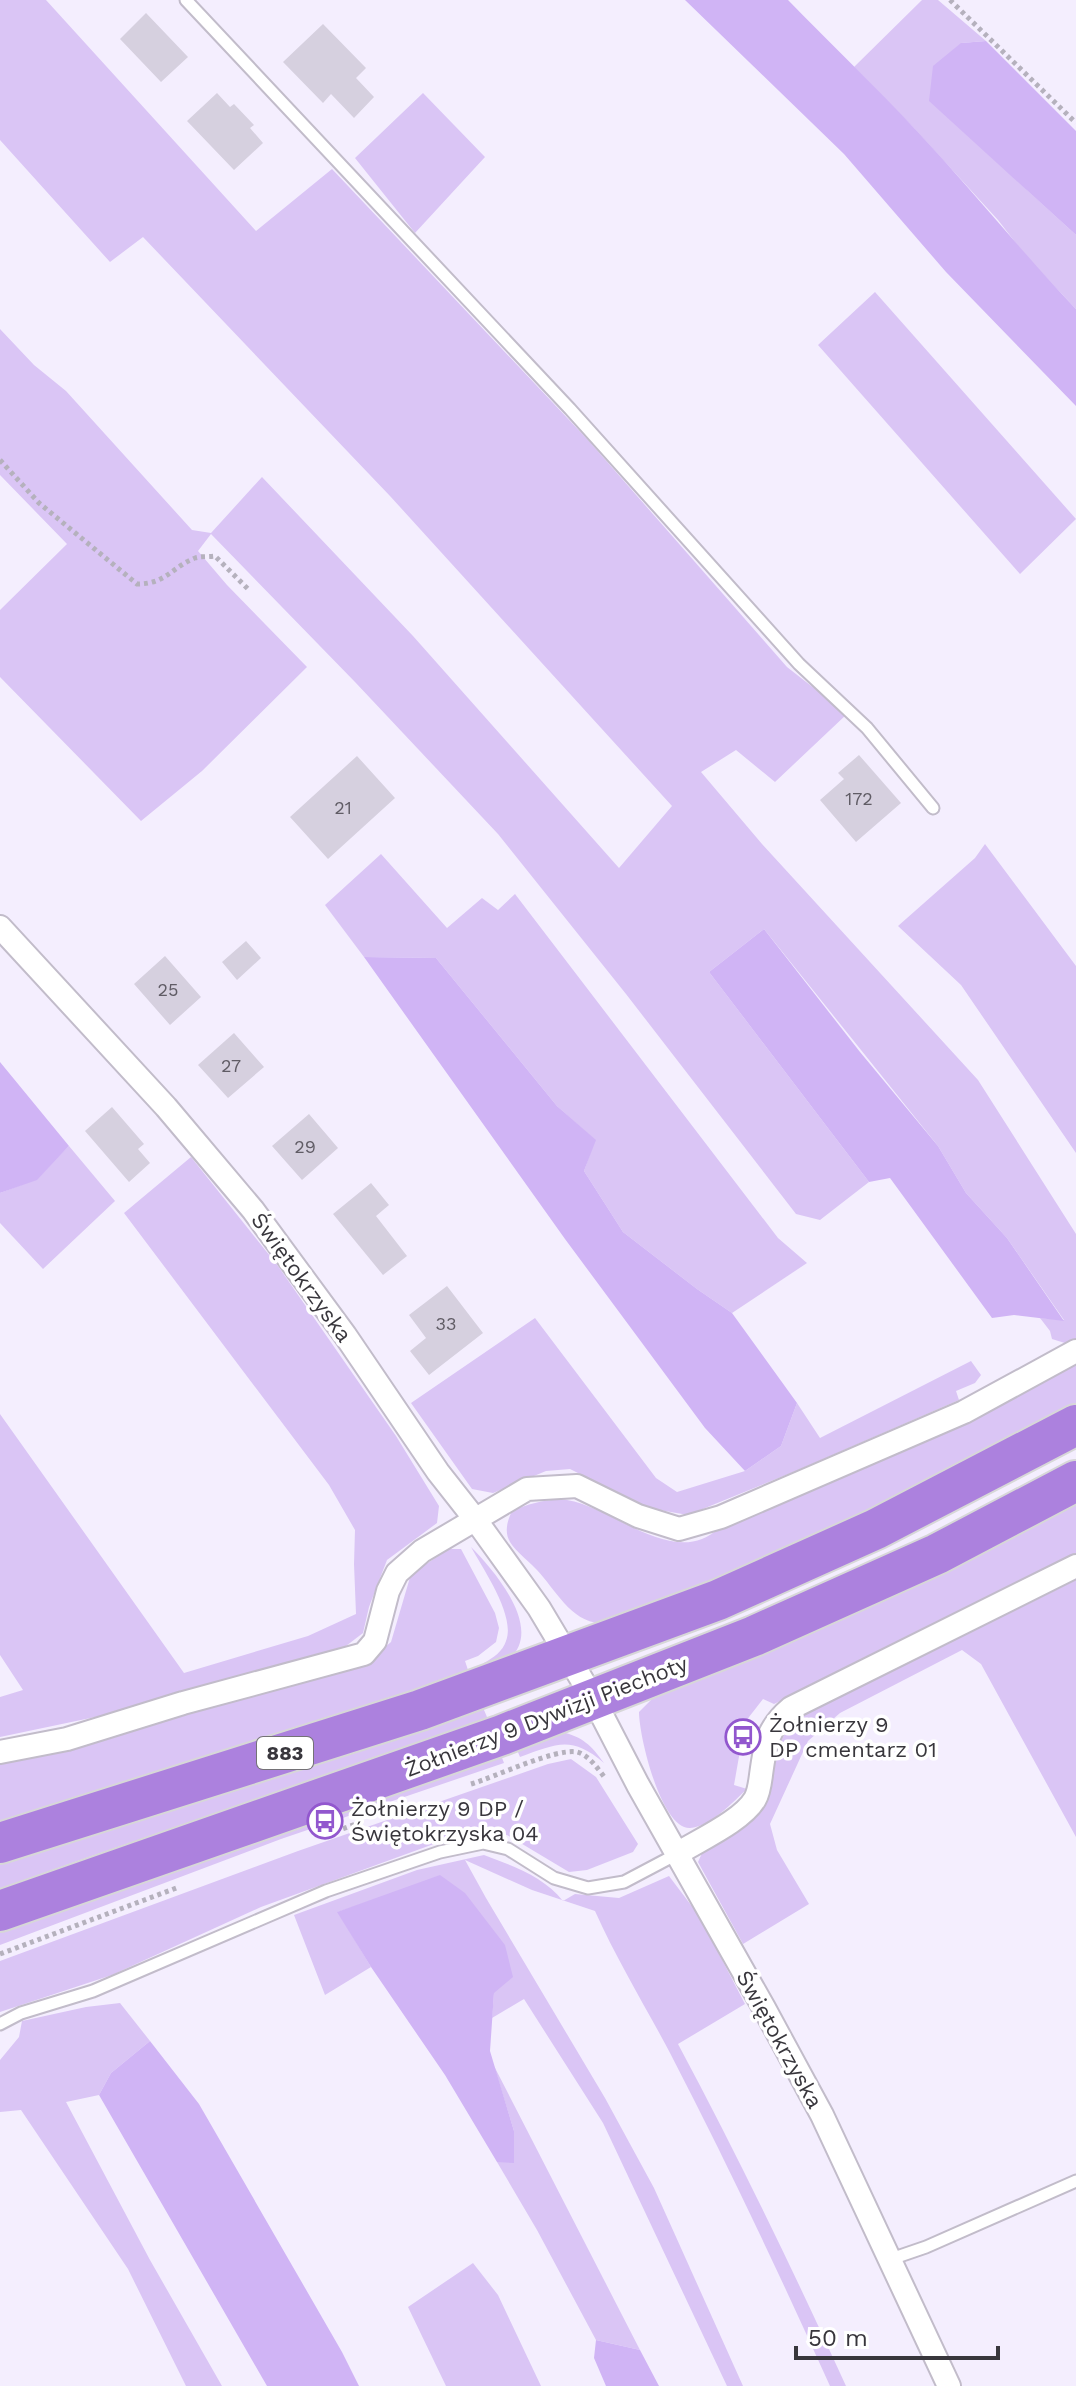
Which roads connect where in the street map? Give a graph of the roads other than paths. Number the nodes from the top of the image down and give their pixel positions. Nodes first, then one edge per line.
1 (186, 0) edge
2 (933, 808) dead end
3 (0, 927) edge
4 (1076, 1351) edge
5 (1076, 1425) edge
6 (1076, 1481) edge
7 (475, 1519) junction
8 (1076, 1566) edge
9 (567, 1656) junction
10 (594, 1700) junction
11 (0, 1752) edge
12 (0, 1843) edge
13 (677, 1854) junction
14 (0, 1911) edge
15 (0, 2024) edge
16 (1076, 2181) edge
17 (891, 2259) junction
18 (949, 2386) edge

1 - 2 lane
3 - 7 street, Świętokrzyska
4 - 7 street
5 - 9 highway, 883
6 - 10 highway, Żołnierzy 9 Dywizji Piechoty / 883
7 - 9 street, Świętokrzyska
7 - 11 street
8 - 13 street
9 - 10 street, Świętokrzyska
9 - 12 highway, 883
10 - 13 street, Świętokrzyska
10 - 14 highway, Żołnierzy 9 Dywizji Piechoty / 883
13 - 15 lane
13 - 17 street, Świętokrzyska
16 - 17 lane
17 - 18 street, Świętokrzyska

